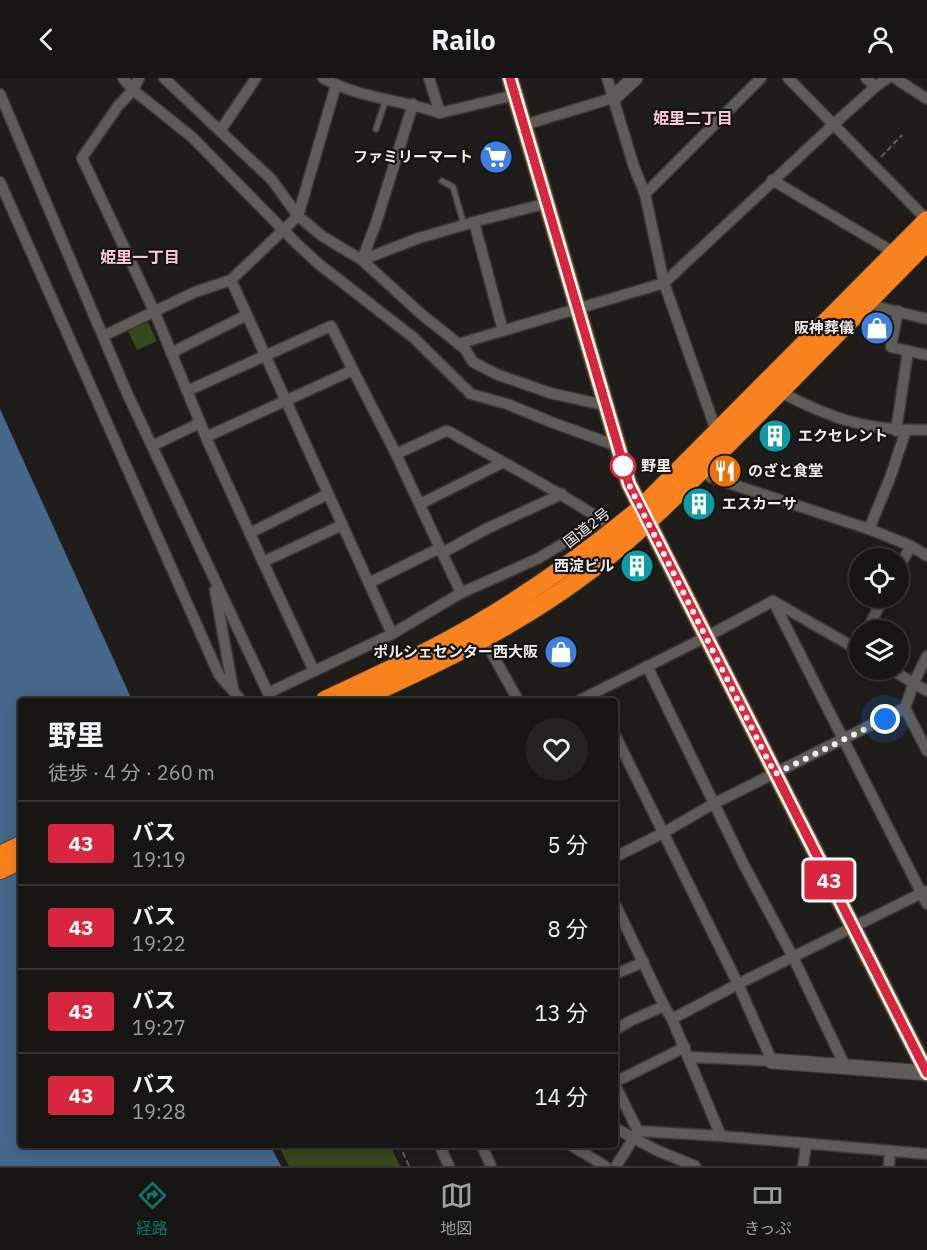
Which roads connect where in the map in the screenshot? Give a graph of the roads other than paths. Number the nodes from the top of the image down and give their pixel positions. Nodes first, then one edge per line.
1 (123, 78) edge
2 (139, 78) edge
3 (164, 78) edge
4 (181, 78) edge
5 (256, 78) edge
6 (323, 78) edge
7 (429, 78) edge
8 (510, 78) edge
9 (607, 78) edge
10 (634, 78) edge
11 (761, 78) edge
12 (788, 78) edge
13 (866, 78) edge
14 (888, 78) edge
15 (895, 78) edge
16 (342, 84) edge
17 (875, 87) junction
18 (175, 89) junction
19 (133, 90) junction
20 (0, 94) edge
21 (515, 95) junction
22 (386, 98) junction
23 (612, 98) junction
24 (927, 99) edge
25 (413, 104) junction
26 (440, 113) junction
27 (524, 125) junction
28 (833, 125) junction
29 (376, 129) dead end
30 (219, 130) junction
31 (772, 180) junction
32 (442, 181) dead end
33 (0, 182) edge
34 (645, 194) junction
35 (548, 203) junction
36 (298, 216) junction
37 (927, 220) edge
38 (469, 223) junction
39 (282, 230) junction
40 (927, 242) edge
41 (895, 253) junction
42 (362, 260) junction
43 (231, 280) junction
44 (664, 283) junction
45 (878, 307) dead end
46 (579, 310) junction
47 (898, 311) junction
48 (155, 313) junction
49 (247, 315) junction
50 (927, 319) edge
51 (503, 330) junction
52 (103, 336) junction
53 (458, 344) junction
54 (908, 351) junction
55 (171, 353) junction
56 (927, 355) edge
57 (266, 356) junction
58 (352, 370) junction
59 (187, 391) junction
60 (780, 392) junction
61 (285, 402) junction
62 (604, 405) junction
63 (200, 423) junction
64 (901, 430) junction
65 (927, 430) edge
66 (717, 433) junction
67 (206, 437) junction
68 (152, 446) junction
69 (617, 446) junction
70 (396, 454) junction
71 (501, 462) junction
72 (710, 477) dead end
73 (328, 494) junction
74 (562, 494) junction
75 (420, 504) junction
76 (644, 515) junction
77 (342, 525) junction
78 (869, 529) junction
79 (250, 532) junction
80 (910, 546) joint
81 (441, 550) junction
82 (927, 556) edge
83 (263, 562) junction
84 (212, 577) junction
85 (369, 584) junction
86 (461, 593) junction
87 (773, 601) junction
88 (392, 634) junction
89 (706, 638) junction
90 (484, 639) junction
91 (849, 643) edge
92 (927, 656) edge
93 (647, 666) junction
94 (314, 671) junction
95 (909, 679) edge
96 (914, 682) junction
97 (233, 690) junction
98 (927, 691) edge
99 (596, 697) edge
100 (239, 698) edge
101 (329, 698) edge
102 (362, 698) edge
103 (517, 698) edge
104 (905, 708) junction
105 (844, 740) junction
106 (618, 741) edge
107 (927, 751) edge
108 (775, 774) junction
109 (713, 804) junction
110 (663, 833) junction
111 (18, 846) edge
112 (0, 855) edge
113 (618, 856) edge
114 (18, 861) edge
115 (0, 870) edge
116 (925, 896) edge
117 (618, 910) edge
118 (853, 927) junction
119 (793, 957) junction
120 (644, 962) junction
121 (618, 973) edge
122 (738, 984) junction
123 (664, 1006) junction
124 (672, 1019) junction
125 (618, 1028) edge
126 (687, 1052) junction
127 (772, 1061) junction
128 (845, 1066) junction
129 (927, 1073) edge
130 (618, 1083) edge
131 (618, 1091) edge
132 (618, 1129) edge
133 (636, 1134) junction
134 (721, 1136) junction
135 (806, 1145) junction
136 (441, 1148) edge
137 (483, 1148) edge
138 (576, 1148) edge
139 (890, 1151) junction
140 (927, 1154) edge
141 (449, 1166) edge
142 (491, 1166) edge
143 (605, 1166) edge
144 (616, 1166) edge
145 (695, 1166) edge
146 (803, 1166) edge
147 (889, 1166) edge

1 - 19 street
2 - 19 street
3 - 18 street
4 - 18 street
5 - 30 street
6 - 16 street
7 - 26 street
8 - 21 main road
9 - 23 street
10 - 23 street
11 - 34 street
12 - 28 street
13 - 17 street
14 - 17 street
15 - 24 street
16 - 22 street
16 - 36 street
17 - 28 street
18 - 30 street
19 - 39 street
19 - 48 street
20 - 52 street
21 - 26 street
21 - 27 main road
22 - 25 street
22 - 29 lane
23 - 27 street
23 - 34 street
25 - 26 street
25 - 42 street
27 - 35 main road
28 - 31 street
28 - 37 street
30 - 36 street
31 - 41 street
31 - 44 street
32 - 38 lane
33 - 97 street
34 - 44 street
35 - 38 street
35 - 46 main road
36 - 39 street
36 - 42 street
37 - 41 highway, 国道2号
38 - 42 street
38 - 51 street
39 - 43 street
39 - 69 street
40 - 60 highway, 国道2号
41 - 66 highway, 国道2号
42 - 53 street
43 - 48 street
43 - 49 street
44 - 46 street
44 - 66 street
45 - 47 street
46 - 51 street
46 - 62 main road
47 - 50 street
47 - 54 street
48 - 52 street
48 - 55 street
49 - 55 street
49 - 57 street
51 - 53 street
52 - 68 street
53 - 62 street
54 - 56 street
54 - 64 street
55 - 59 street
57 - 58 street
57 - 59 street
57 - 61 street
58 - 61 street
58 - 70 street
59 - 63 street
60 - 64 street
60 - 76 highway, 国道2号
61 - 67 street
61 - 73 street
62 - 69 main road
63 - 67 street
63 - 68 street
64 - 65 street
64 - 78 street
66 - 76 highway, 国道2号
67 - 79 street
68 - 84 street
69 - 76 main road
70 - 71 street
70 - 75 street
71 - 74 street
71 - 75 street
72 - 78 street
73 - 77 street
73 - 79 street
74 - 81 street
74 - 86 street
75 - 81 street
76 - 89 main road
76 - 90 highway, 国道2号
76 - 101 highway, 国道2号
77 - 83 street
77 - 85 street
78 - 80 street
79 - 83 street
80 - 82 street
81 - 85 street
81 - 86 street
83 - 94 street
84 - 94 street
84 - 97 street
85 - 88 street
86 - 88 street
87 - 89 street
87 - 91 street
87 - 105 street
88 - 94 street
89 - 93 street
89 - 108 main road
90 - 102 highway, 国道2号
90 - 103 street
92 - 96 street
93 - 99 street
93 - 109 street
95 - 96 street
96 - 98 street
96 - 104 street
97 - 100 street
104 - 105 street
104 - 107 street
105 - 108 street
105 - 116 street
106 - 110 street
108 - 109 street
108 - 118 main road
109 - 110 street
109 - 119 street
110 - 113 street
110 - 122 street
111 - 112 highway
114 - 115 highway
116 - 118 street
117 - 120 street
118 - 119 street
118 - 129 main road
119 - 122 street
119 - 128 street
120 - 121 street
120 - 123 street
122 - 124 street
122 - 127 street
123 - 124 street
123 - 125 street
124 - 126 street
126 - 127 street
126 - 130 street
126 - 134 street
127 - 128 street
128 - 129 street
131 - 133 street
132 - 133 street
133 - 134 street
133 - 144 street
133 - 145 street
134 - 135 street
135 - 139 street
135 - 146 street
136 - 141 street
137 - 142 street
138 - 143 street
139 - 140 street
139 - 147 street

